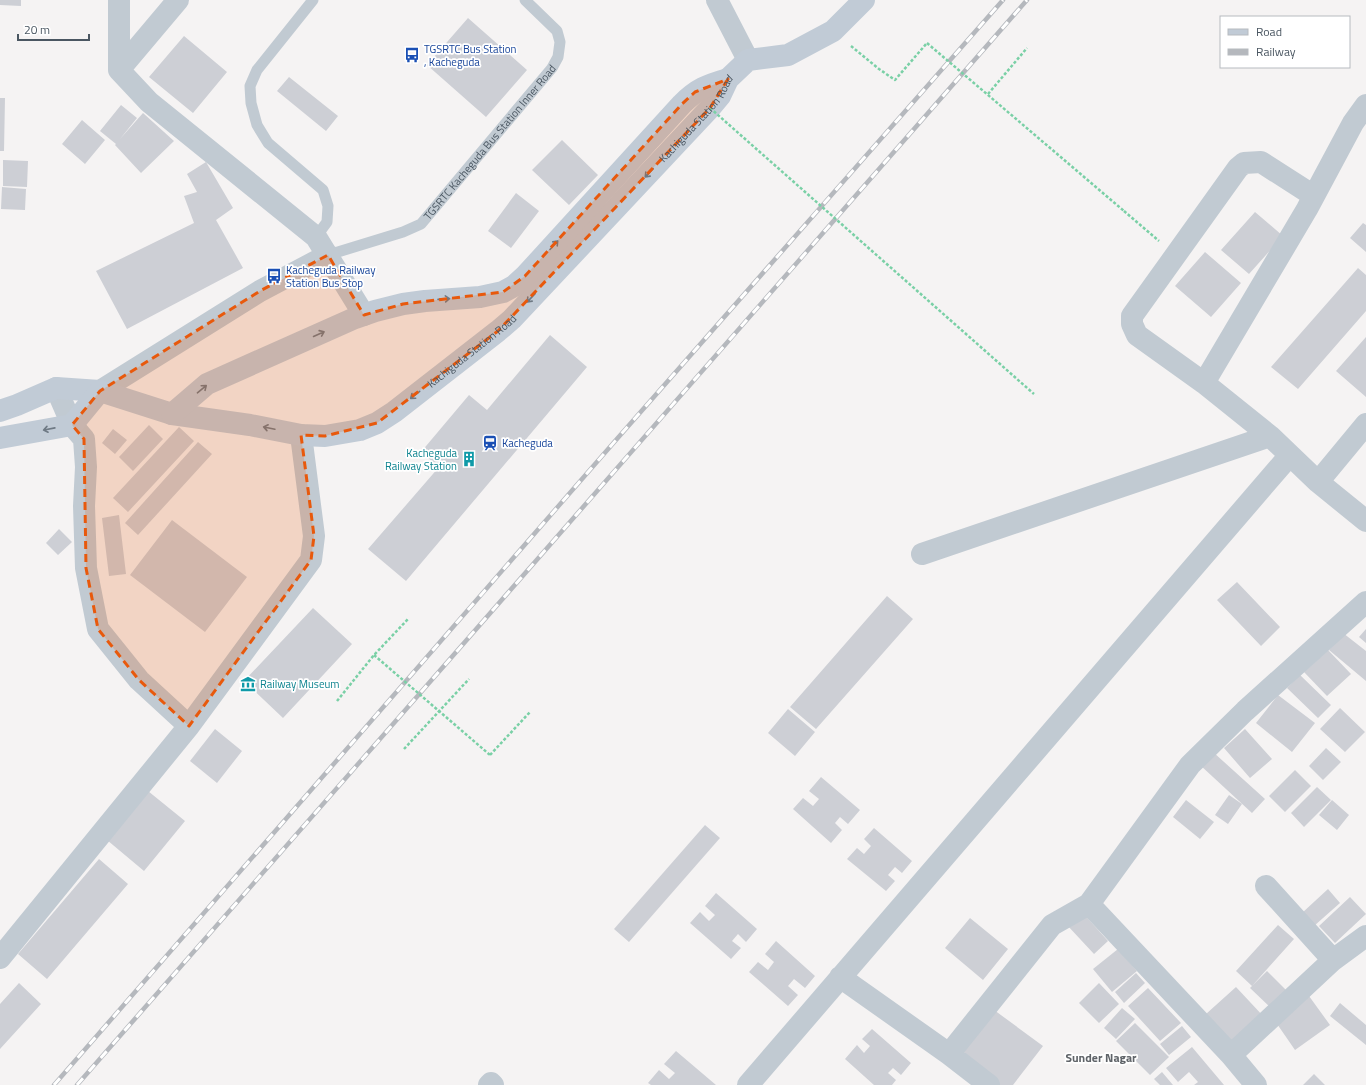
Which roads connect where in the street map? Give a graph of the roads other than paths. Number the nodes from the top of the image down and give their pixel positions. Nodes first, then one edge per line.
1 (119, 0) edge
2 (178, 0) edge
3 (313, 0) edge
4 (525, 0) edge
5 (717, 0) edge
6 (864, 0) edge
7 (748, 60) junction
8 (119, 70) junction
9 (728, 79) junction
10 (1366, 106) edge
11 (1314, 196) junction
12 (316, 237) junction
13 (328, 256) junction
14 (364, 315) junction
15 (1204, 383) junction
16 (56, 388) junction
17 (100, 391) junction
18 (0, 411) edge
19 (172, 414) junction
20 (72, 424) junction
21 (1366, 424) edge
22 (301, 435) junction
23 (1270, 436) junction
24 (0, 438) edge
25 (1290, 455) junction
26 (1318, 482) junction
27 (1366, 521) edge
28 (922, 554) dead end
29 (1366, 602) edge
30 (189, 726) junction
31 (1266, 886) dead end
32 (1089, 904) junction
33 (1366, 936) edge
34 (0, 958) edge
35 (1333, 960) junction
36 (840, 977) junction
37 (949, 1054) junction
38 (1231, 1055) junction
39 (489, 1085) edge
40 (493, 1085) edge
41 (748, 1085) edge
42 (989, 1085) edge
43 (1256, 1085) edge

1 - 8 street
2 - 8 street
3 - 12 lane
4 - 13 lane, TGSRTC Kacheguda Bus Station Inner Road
5 - 7 street
6 - 7 main road
7 - 9 main road
8 - 12 street
14 -> 9 main road, Kachiguda Station Road
9 -> 22 main road, Kachiguda Station Road
10 - 11 street
11 - 15 street
11 - 15 street
12 - 13 street
13 - 14 street
13 - 17 street
19 -> 14 main road, Kachiguda Station Road
15 - 23 street
16 - 17 main road, Kachiguda Station Road
16 - 18 main road, Kachiguda Station Road
16 - 20 street
17 - 19 main road, Kachiguda Station Road
17 - 20 main road
22 -> 19 main road, Kachiguda Station Road
20 -> 24 main road
20 - 30 street
21 - 26 street
22 - 30 street
23 - 25 street
23 - 28 street
25 - 26 street
25 - 36 street
26 - 27 street
29 - 32 street
30 - 34 street
31 - 35 street
32 - 37 street
32 - 38 street
33 - 35 street
35 - 38 street
36 - 37 street
36 - 41 street
37 - 42 street
38 - 43 street
39 - 40 street

